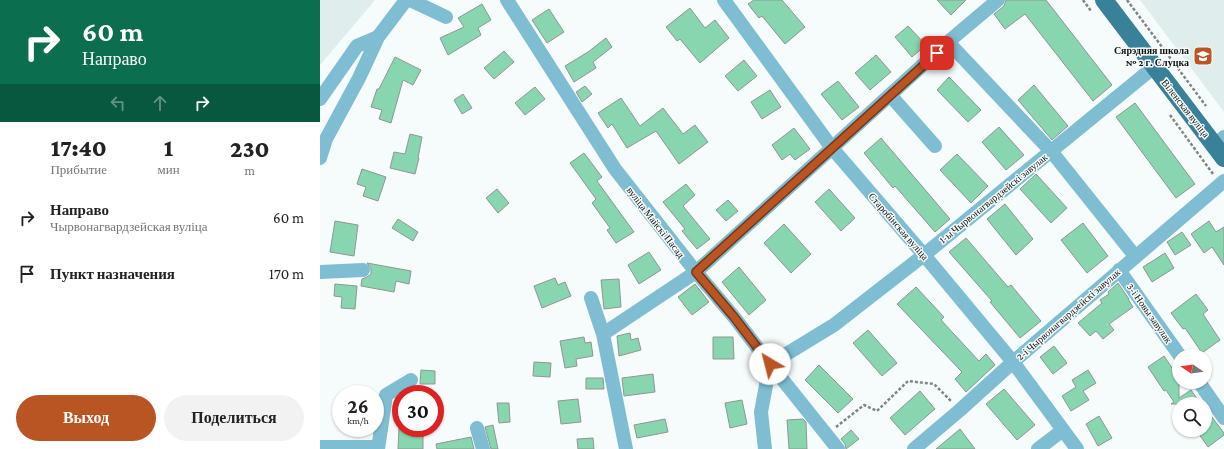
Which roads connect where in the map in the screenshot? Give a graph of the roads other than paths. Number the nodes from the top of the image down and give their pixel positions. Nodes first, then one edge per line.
1 (406, 0) edge
2 (410, 0) edge
3 (507, 0) edge
4 (724, 0) edge
5 (998, 0) edge
6 (1104, 0) edge
7 (446, 18) dead end
8 (378, 37) junction
9 (948, 42) junction
10 (1154, 67) junction
11 (890, 95) junction
12 (320, 99) edge
13 (935, 146) dead end
14 (1221, 147) edge
15 (832, 148) junction
16 (1051, 151) junction
17 (320, 158) edge
18 (1224, 181) edge
19 (924, 255) junction
20 (1135, 256) junction
21 (363, 270) dead end
22 (1119, 270) junction
23 (320, 272) edge
24 (696, 272) junction
25 (591, 298) dead end
26 (603, 334) junction
27 (1175, 349) edge
28 (1013, 362) junction
29 (770, 364) junction
30 (411, 380) dead end
31 (1204, 389) edge
32 (1224, 418) edge
33 (477, 428) dead end
34 (1063, 430) junction
35 (320, 447) edge
36 (378, 448) edge
37 (483, 449) edge
38 (626, 449) edge
39 (765, 449) edge
40 (838, 449) edge
41 (914, 449) edge
42 (1038, 449) edge
43 (1076, 449) edge

1 - 8 street
2 - 7 street
3 - 24 street, вуліца Майскі Пасад
4 - 15 street, Старобінская вуліца
5 - 9 street
6 - 10 main road, Віленская вуліца
8 - 12 street
8 - 17 street
9 - 11 street
9 - 16 street
10 - 14 main road, Віленская вуліца
10 - 16 street, 1-ы Чырвонагвардзейскі завулак
11 - 13 street
11 - 15 street
15 - 19 street, Старобінская вуліца
15 - 24 street
16 - 19 street, 1-ы Чырвонагвардзейскі завулак
16 - 20 street
18 - 20 street, 2-і Чырвонагвардзейскі завулак
19 - 28 street, Старобінская вуліца
19 - 29 street, 1-ы Чырвонагвардзейскі завулак
20 - 22 street, 2-і Чырвонагвардзейскі завулак
21 - 23 street
22 - 27 street, 3-і Новы завулак
22 - 28 street, 2-і Чырвонагвардзейскі завулак
24 - 26 street
24 - 29 street, вуліца Майскі Пасад
25 - 26 street
26 - 38 street
28 - 34 street, Старобінская вуліца
28 - 41 street, 2-і Чырвонагвардзейскі завулак
29 - 39 street
29 - 40 street, вуліца Майскі Пасад
30 - 36 street
31 - 32 street
33 - 37 street
34 - 42 street
34 - 43 street, Старобінская вуліца
35 - 36 street

